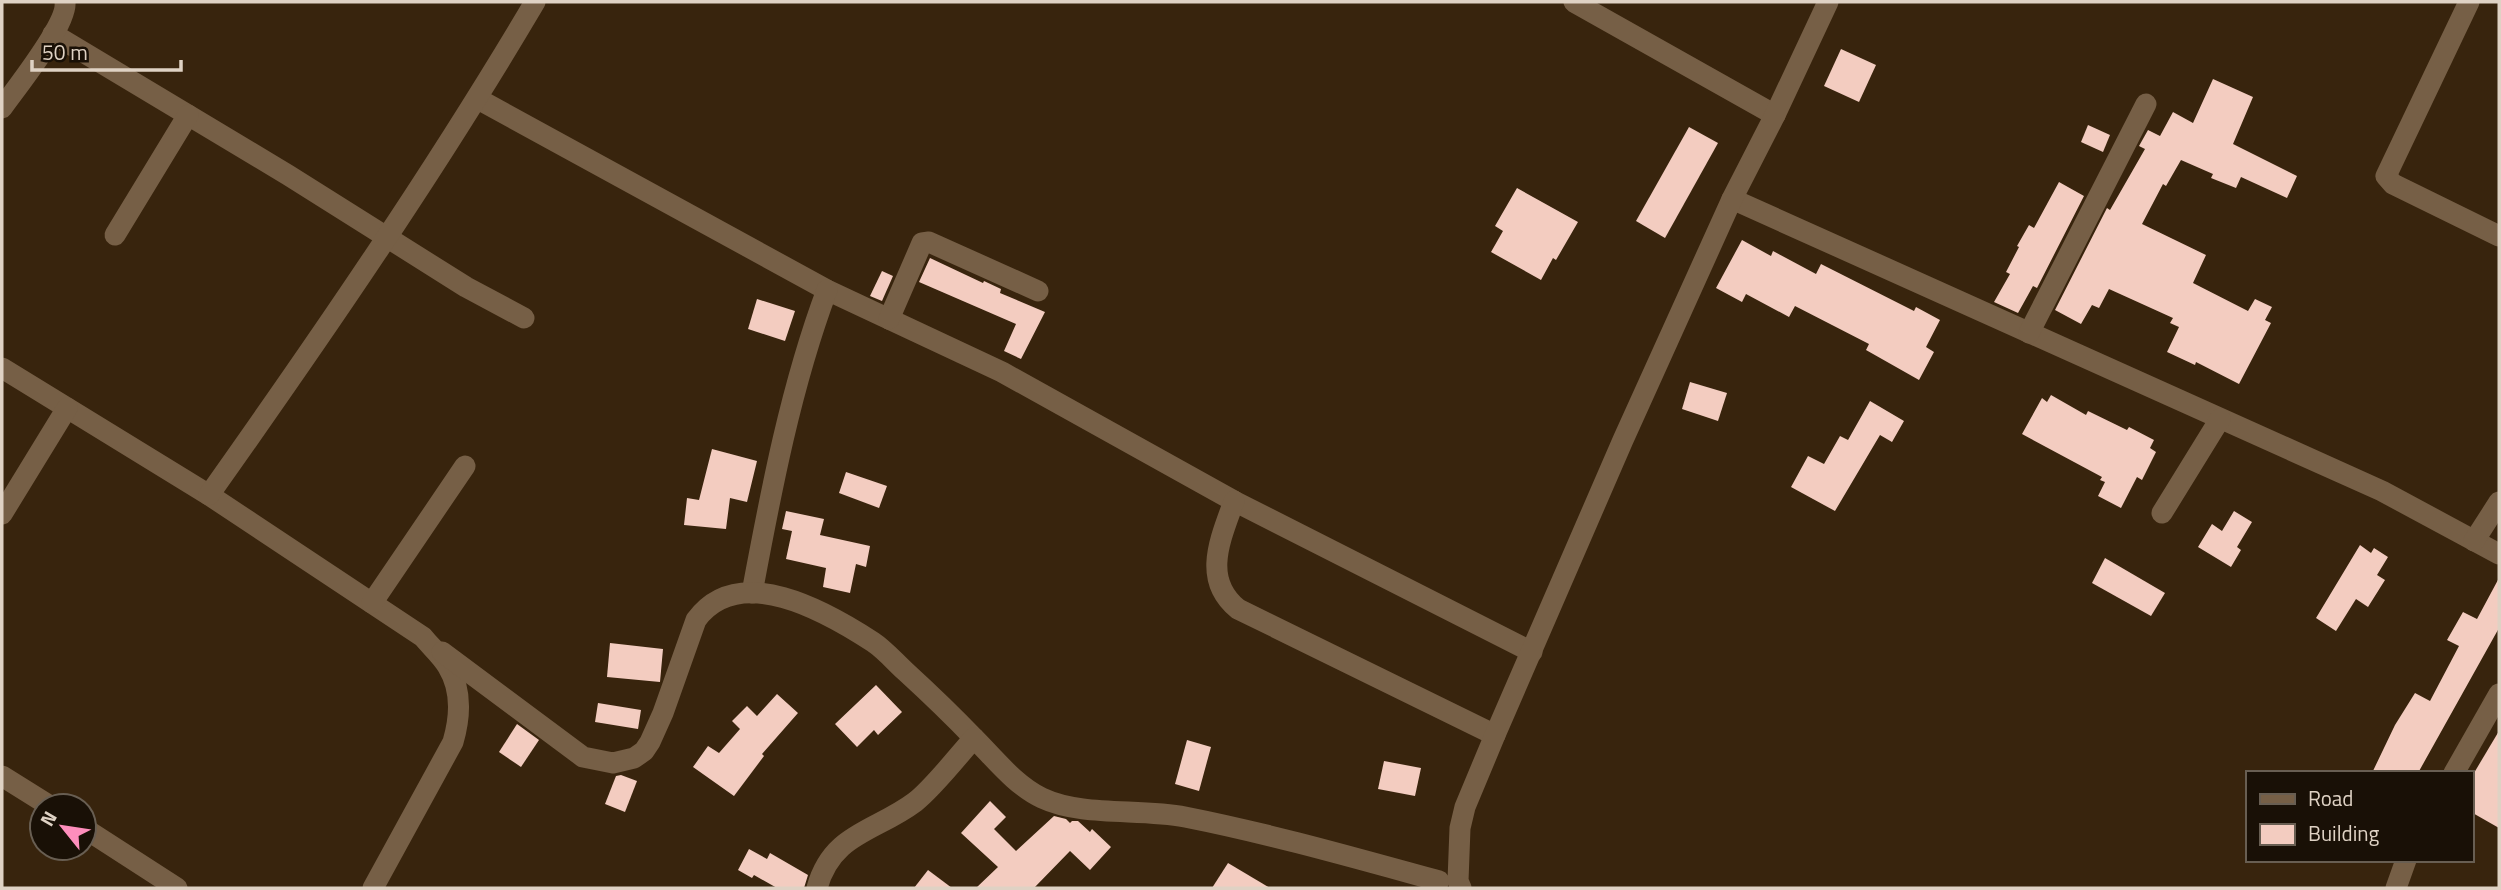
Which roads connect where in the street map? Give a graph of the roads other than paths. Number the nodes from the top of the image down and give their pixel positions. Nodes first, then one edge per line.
1 (65, 2) edge
2 (536, 2) edge
3 (1574, 2) edge
4 (1828, 2) edge
5 (2469, 2) edge
6 (53, 34) junction
7 (478, 99) junction
8 (2146, 104) dead end
9 (2, 108) edge
10 (188, 115) junction
11 (1775, 115) junction
12 (1732, 199) junction
13 (115, 235) dead end
14 (2499, 236) edge
15 (387, 237) junction
16 (827, 290) junction
17 (1038, 291) dead end
18 (524, 318) dead end
19 (889, 319) junction
20 (2029, 332) junction
21 (2, 368) edge
22 (67, 408) junction
23 (2220, 419) junction
24 (465, 466) dead end
25 (209, 495) junction
26 (1234, 501) junction
27 (2499, 502) edge
28 (2162, 513) dead end
29 (2, 514) edge
30 (2474, 541) junction
31 (2499, 554) edge
32 (752, 593) junction
33 (372, 603) junction
34 (423, 637) junction
35 (1532, 652) junction
36 (2499, 694) edge
37 (1495, 735) junction
38 (974, 738) junction
39 (2455, 771) edge
40 (2, 776) edge
41 (28, 792) edge
42 (98, 837) edge
43 (2405, 862) edge
44 (1448, 885) edge
45 (177, 888) edge
46 (373, 888) edge
47 (817, 888) edge
48 (2396, 888) edge

1 - 6 street
2 - 7 street
3 - 11 street
4 - 11 street
5 - 14 street
6 - 9 street
6 - 10 street
7 - 15 street
7 - 16 street
8 - 20 street
10 - 13 street
10 - 15 street
11 - 12 street
12 - 20 street
12 - 35 street
15 - 18 street
15 - 25 street
16 - 19 street
16 - 32 street
17 - 19 street
19 - 26 street
20 - 23 street
21 - 22 street
22 - 25 street
22 - 29 street
23 - 28 street
23 - 30 street
24 - 33 street
25 - 33 street
26 - 35 street
26 - 37 street
27 - 30 street
30 - 31 street
32 - 34 street
32 - 38 street
33 - 34 street
34 - 46 street
35 - 37 street
36 - 39 street
37 - 44 street
38 - 44 street
38 - 47 street
40 - 41 street
42 - 45 street
43 - 48 street

